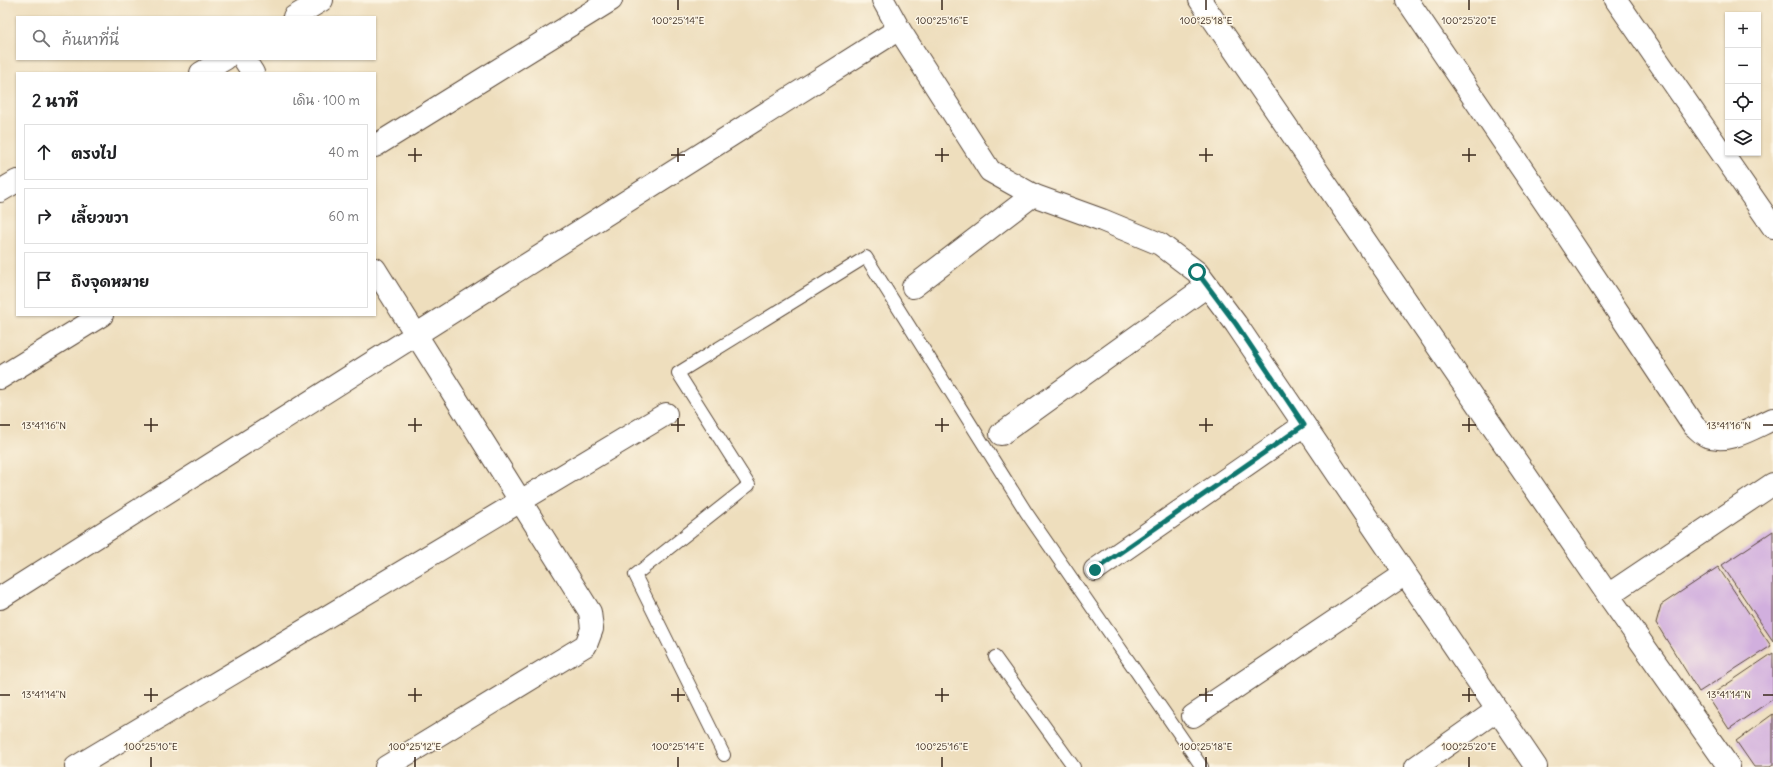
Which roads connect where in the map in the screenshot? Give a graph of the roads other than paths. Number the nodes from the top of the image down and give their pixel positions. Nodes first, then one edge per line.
1 (322, 0) edge
2 (611, 0) edge
3 (883, 0) edge
4 (1200, 0) edge
5 (1406, 0) edge
6 (1616, 0) edge
7 (296, 16) edge
8 (899, 29) junction
9 (223, 60) edge
10 (245, 60) edge
11 (203, 72) edge
12 (252, 72) edge
13 (376, 145) edge
14 (16, 182) edge
15 (0, 191) edge
16 (1033, 195) junction
17 (1773, 227) edge
18 (376, 271) edge
19 (1207, 286) junction
20 (913, 287) dead end
21 (100, 316) edge
22 (416, 335) junction
23 (0, 378) edge
24 (666, 414) dead end
25 (1773, 419) edge
26 (1304, 425) junction
27 (1001, 434) dead end
28 (1773, 484) edge
29 (520, 502) junction
30 (1095, 570) dead end
31 (1405, 574) junction
32 (1608, 595) junction
33 (0, 598) edge
34 (995, 657) dead end
35 (1497, 710) junction
36 (1193, 716) dead end
37 (724, 755) dead end
38 (76, 767) edge
39 (386, 767) edge
40 (1074, 767) edge
41 (1202, 767) edge
42 (1416, 767) edge
43 (1536, 767) edge
44 (1729, 767) edge

1 - 7 street
2 - 13 street
3 - 8 street
4 - 32 street
5 - 25 street
6 - 17 street
8 - 16 street
8 - 22 street
9 - 11 street
10 - 12 street
14 - 15 street
16 - 19 street
16 - 20 street
18 - 22 street
19 - 26 street
19 - 27 street
21 - 23 street
22 - 29 street
22 - 33 street
24 - 29 street
26 - 30 street
26 - 31 street
28 - 32 street
29 - 38 street
29 - 39 street
31 - 35 street
31 - 36 street
32 - 44 street
34 - 40 lane
35 - 42 street
35 - 43 street
37 - 41 lane

